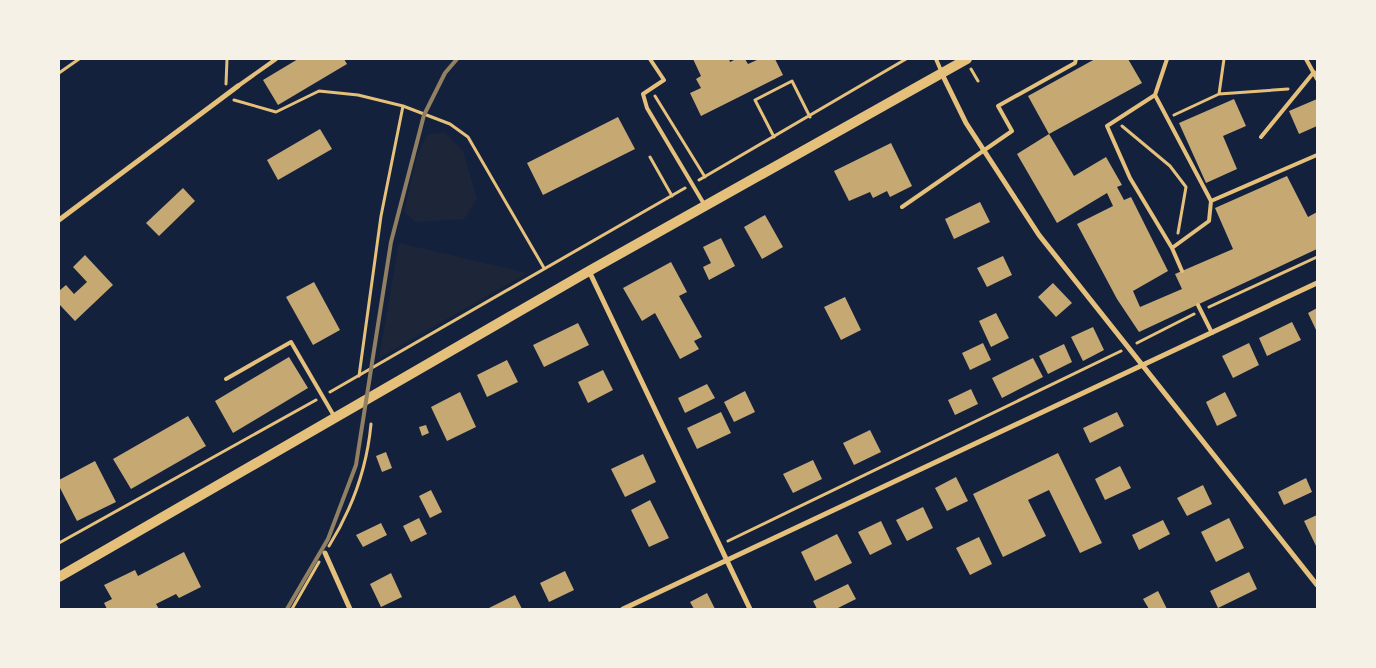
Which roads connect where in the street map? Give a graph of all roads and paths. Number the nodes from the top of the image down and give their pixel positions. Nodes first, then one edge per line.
1 (79, 59) edge
2 (227, 59) edge
3 (276, 59) edge
4 (650, 59) edge
5 (906, 59) edge
6 (936, 59) edge
7 (967, 59) edge
8 (1076, 59) edge
9 (1167, 59) edge
10 (1224, 59) edge
11 (1306, 59) edge
12 (1314, 72) junction
13 (59, 74) edge
14 (942, 74) junction
15 (1317, 79) edge
16 (238, 86) joint
17 (1301, 88) junction
18 (651, 89) junction
19 (1218, 94) junction
20 (1155, 96) junction
21 (224, 97) junction
22 (403, 106) junction
23 (810, 117) junction
24 (1167, 119) junction
25 (1116, 120) junction
26 (1261, 137) dead end
27 (774, 138) junction
28 (984, 150) junction
29 (1317, 155) edge
30 (650, 157) dead end
31 (704, 177) junction
32 (692, 184) junction
33 (672, 196) junction
34 (1211, 201) junction
35 (706, 206) junction
36 (902, 207) dead end
37 (59, 220) edge
38 (1178, 244) junction
39 (1172, 248) junction
40 (1317, 257) edge
41 (544, 268) junction
42 (1182, 271) dead end
43 (590, 272) junction
44 (1317, 283) edge
45 (1198, 305) dead end
46 (1202, 310) junction
47 (1212, 332) junction
48 (1137, 343) dead end
49 (1122, 351) dead end
50 (1143, 365) junction
51 (360, 376) junction
52 (226, 379) dead end
53 (322, 396) junction
54 (335, 418) junction
55 (371, 424) dead end
56 (59, 543) edge
57 (719, 545) junction
58 (325, 553) junction
59 (726, 560) junction
60 (59, 577) edge
61 (1317, 585) edge
62 (292, 609) edge
63 (350, 609) edge
64 (623, 609) edge
65 (750, 609) edge

1 - 13 path
2 - 21 path
3 - 16 lane
4 - 18 lane
5 - 23 path
6 - 14 lane
7 - 14 main road
8 - 28 lane
9 - 20 lane
10 - 19 path
11 - 12 lane
12 - 15 lane
12 - 17 lane
14 - 28 street
14 - 35 main road
16 - 21 street
17 - 19 path
17 - 26 lane
18 - 31 path
18 - 32 lane
19 - 24 path
20 - 24 lane
20 - 25 lane
21 - 22 path
21 - 37 street
22 - 41 path
22 - 51 path
23 - 27 path
23 - 27 path
24 - 34 lane
25 - 38 path
25 - 39 lane
27 - 31 path
28 - 36 lane
28 - 50 street
29 - 34 lane
30 - 33 path
31 - 32 path
32 - 33 path
32 - 35 lane
33 - 41 path
34 - 38 lane
35 - 43 main road
38 - 39 lane
39 - 42 lane
40 - 46 path
41 - 51 path
43 - 54 main road
43 - 57 street
44 - 47 street
45 - 46 lane
46 - 47 lane
46 - 48 path
47 - 50 street
49 - 57 path
50 - 59 street
50 - 61 street
51 - 53 path
52 - 53 lane
53 - 54 lane
53 - 56 path
54 - 60 main road
55 - 58 path
57 - 59 street
58 - 62 path
58 - 63 street
59 - 64 street
59 - 65 street

